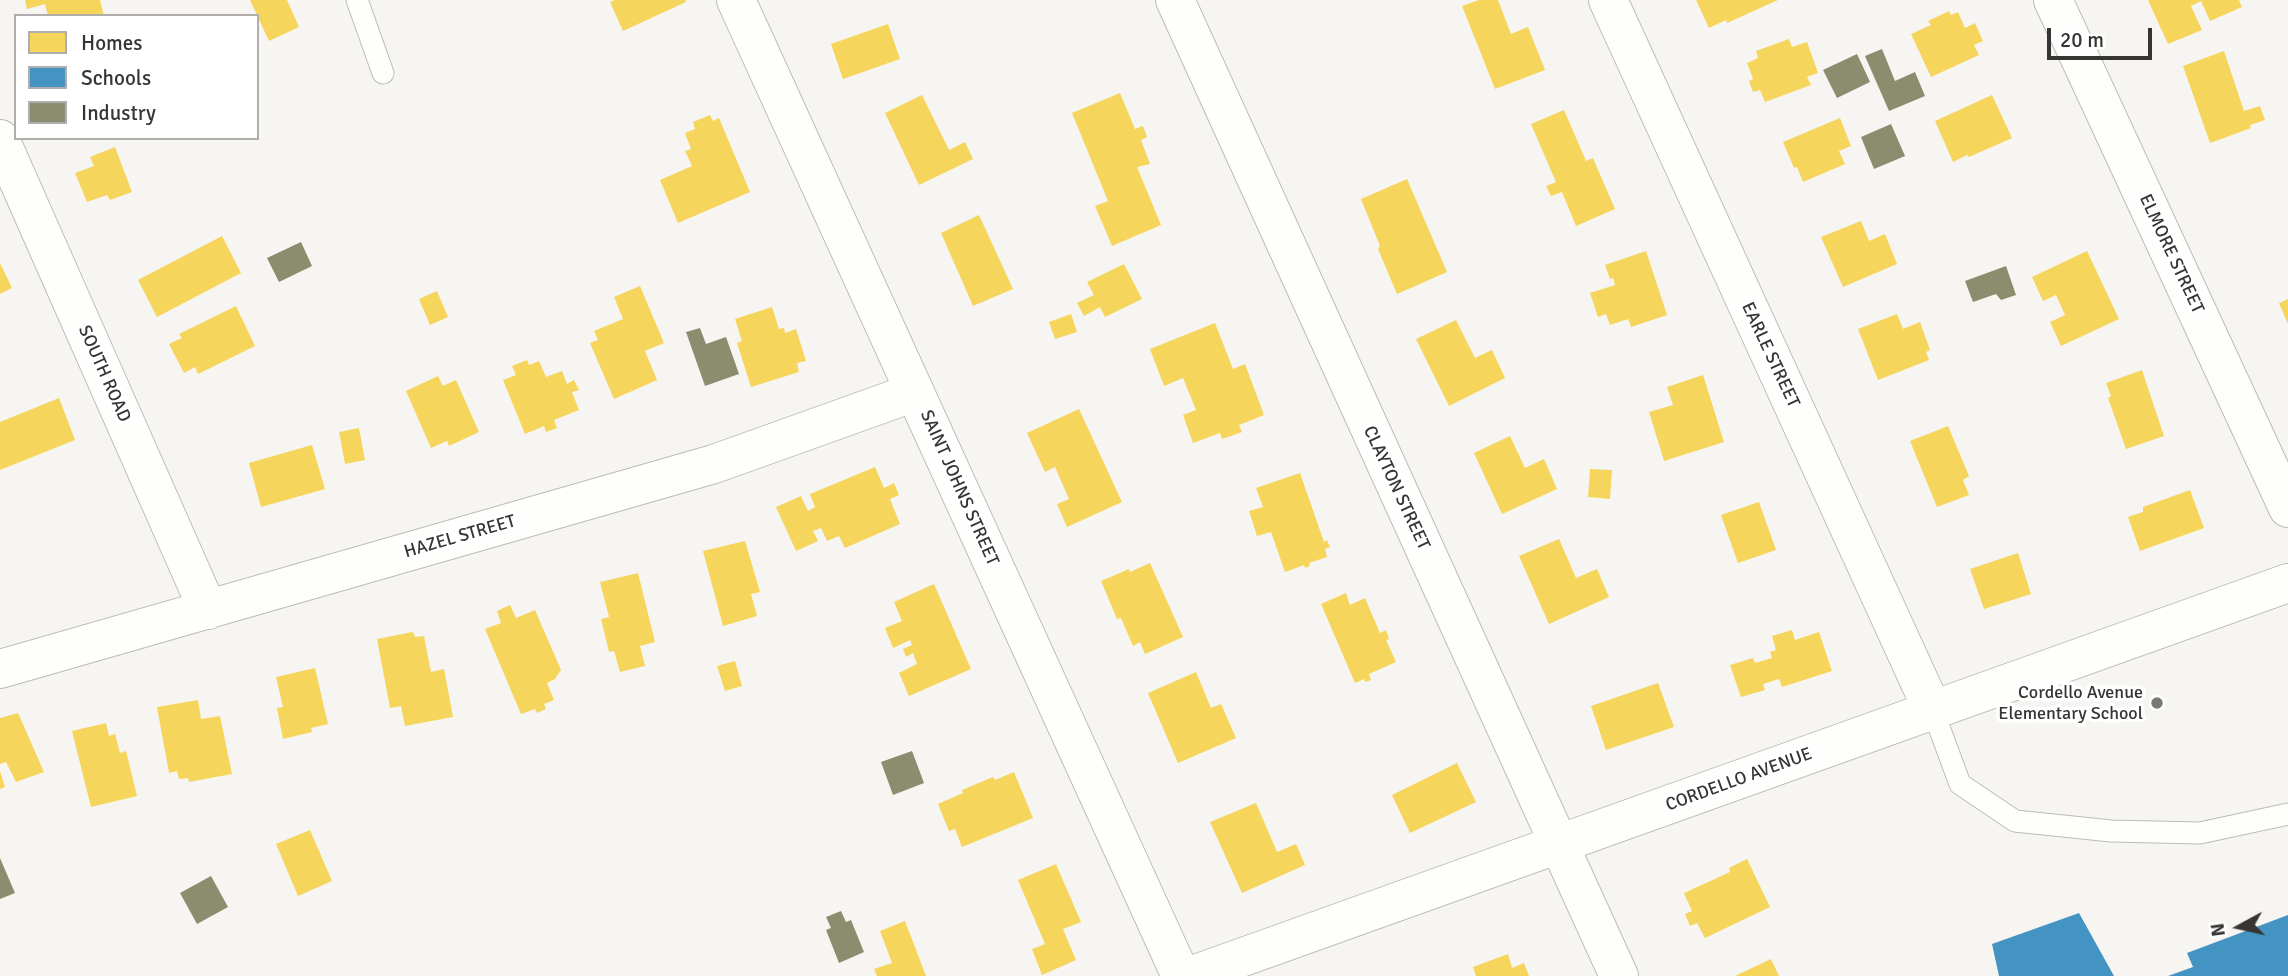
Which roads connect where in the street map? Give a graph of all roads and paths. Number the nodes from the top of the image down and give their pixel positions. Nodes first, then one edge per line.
1 (357, 0) edge
2 (736, 0) edge
3 (1608, 0) edge
4 (2053, 0) edge
5 (1181, 2) edge
6 (383, 74) dead end
7 (0, 139) edge
8 (915, 392) junction
9 (2288, 508) edge
10 (2288, 583) edge
11 (208, 610) junction
12 (0, 669) edge
13 (1933, 711) junction
14 (2288, 814) edge
15 (1559, 845) junction
16 (1181, 976) edge
17 (1190, 976) edge
18 (1619, 976) edge

1 - 6 lane
2 - 8 street, SAINT JOHNS STREET
3 - 13 street, EARLE STREET
4 - 9 street, ELMORE STREET
5 - 15 street, CLAYTON STREET
7 - 11 street, SOUTH ROAD
8 - 11 street, HAZEL STREET
8 - 16 street, SAINT JOHNS STREET
10 - 13 street, CORDELLO AVENUE
11 - 12 street, HAZEL STREET
13 - 14 lane
13 - 15 street, CORDELLO AVENUE
15 - 17 street, CORDELLO AVENUE
15 - 18 street, CLAYTON STREET

